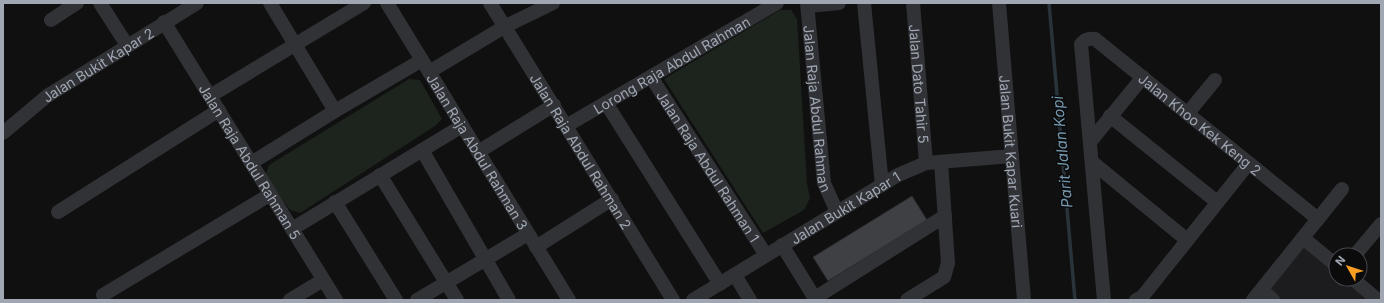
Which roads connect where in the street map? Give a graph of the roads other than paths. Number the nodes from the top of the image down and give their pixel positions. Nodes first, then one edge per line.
1 (77, 3) edge
2 (100, 3) edge
3 (197, 3) edge
4 (270, 3) edge
5 (364, 3) edge
6 (387, 3) edge
7 (490, 3) edge
8 (553, 3) edge
9 (777, 3) edge
10 (839, 3) edge
11 (864, 3) edge
12 (913, 3) edge
13 (999, 3) edge
14 (808, 5) edge
15 (51, 20) dead end
16 (164, 22) junction
17 (504, 27) junction
18 (127, 45) junction
19 (295, 45) junction
20 (422, 60) junction
21 (430, 72) junction
22 (650, 77) junction
23 (1143, 77) junction
24 (1215, 80) dead end
25 (210, 96) junction
26 (606, 103) junction
27 (554, 105) junction
28 (219, 110) junction
29 (335, 111) junction
30 (1188, 114) junction
31 (1110, 116) junction
32 (462, 126) junction
33 (566, 126) junction
34 (3, 133) edge
35 (1090, 142) junction
36 (422, 150) junction
37 (478, 152) junction
38 (1012, 156) junction
39 (941, 162) junction
40 (1092, 162) junction
41 (251, 163) junction
42 (1249, 163) junction
43 (926, 164) junction
44 (380, 175) junction
45 (882, 184) junction
46 (1342, 189) dead end
47 (271, 194) junction
48 (612, 200) junction
49 (335, 202) junction
50 (1217, 202) junction
51 (58, 212) dead end
52 (837, 212) junction
53 (945, 216) junction
54 (1318, 219) junction
55 (1381, 224) edge
56 (292, 229) junction
57 (528, 234) junction
58 (1303, 238) junction
59 (1187, 240) junction
60 (782, 245) junction
61 (536, 247) junction
62 (1362, 247) edge
63 (766, 256) junction
64 (1328, 258) edge
65 (486, 259) junction
66 (734, 275) junction
67 (323, 280) junction
68 (447, 282) junction
69 (720, 284) junction
70 (1363, 287) edge
71 (102, 295) dead end
72 (1258, 295) edge
73 (697, 299) edge
74 (816, 299) edge
75 (290, 300) edge
76 (336, 300) edge
77 (396, 300) edge
78 (417, 300) edge
79 (457, 300) edge
80 (509, 300) edge
81 (569, 300) edge
82 (673, 300) edge
83 (750, 300) edge
84 (907, 300) edge
85 (1024, 300) edge
86 (1104, 300) edge
87 (1136, 300) edge
88 (1273, 300) edge
89 (1378, 300) edge

1 - 15 street
2 - 18 street
3 - 16 street, Jalan Bukit Kapar 2
4 - 19 street
5 - 19 street
6 - 20 street, Jalan Raja Abdul Rahman 3
7 - 17 street, Jalan Raja Abdul Rahman 2
8 - 17 street
9 - 22 street, Lorong Raja Abdul Rahman
10 - 14 street
11 - 45 street
12 - 43 street, Jalan Dato Tahir 5
13 - 38 street, Jalan Bukit Kapar Kuari
14 - 52 street, Jalan Raja Abdul Rahman
16 - 18 street, Jalan Bukit Kapar 2
16 - 25 street, Jalan Raja Abdul Rahman 5
17 - 21 street
17 - 27 street, Jalan Raja Abdul Rahman 2
18 - 34 street, Jalan Bukit Kapar 2
19 - 25 street
19 - 29 street
20 - 21 street, Jalan Raja Abdul Rahman 3
20 - 29 street
21 - 32 street, Jalan Raja Abdul Rahman 3
22 - 26 street, Lorong Raja Abdul Rahman
22 - 63 street, Jalan Raja Abdul Rahman 1
23 - 30 street, Jalan Khoo Kek Keng 2
23 - 31 street
23 - 35 street, Jalan Khoo Kek Keng 2
24 - 30 street
25 - 28 street, Jalan Raja Abdul Rahman 5
26 - 33 street, Lorong Raja Abdul Rahman
26 - 69 street
27 - 33 street, Jalan Raja Abdul Rahman 2
27 - 37 street
28 - 41 street, Jalan Raja Abdul Rahman 5
28 - 51 street
29 - 41 street
30 - 42 street, Jalan Khoo Kek Keng 2
31 - 35 street
31 - 50 street
32 - 36 street
32 - 37 street, Jalan Raja Abdul Rahman 3
33 - 48 street, Jalan Raja Abdul Rahman 2
35 - 40 street
36 - 44 street
36 - 65 street
37 - 57 street, Jalan Raja Abdul Rahman 3
38 - 39 street, Jalan Bukit Kapar 1
38 - 85 street, Jalan Bukit Kapar Kuari
39 - 43 street, Jalan Bukit Kapar 1
39 - 53 street
40 - 59 street
40 - 86 street
41 - 47 street, Jalan Raja Abdul Rahman 5
42 - 50 street
42 - 54 street, Jalan Khoo Kek Keng 2
43 - 45 street, Jalan Bukit Kapar 1
44 - 49 street
44 - 68 street
45 - 52 street, Jalan Bukit Kapar 1
46 - 54 street
47 - 56 street, Jalan Raja Abdul Rahman 5
47 - 71 street
48 - 61 street
48 - 82 street, Jalan Raja Abdul Rahman 2
49 - 56 street
49 - 77 street
50 - 59 street
52 - 60 street, Jalan Bukit Kapar 1
53 - 74 street
53 - 84 street
54 - 58 street
55 - 62 street
56 - 67 street, Jalan Raja Abdul Rahman 5
57 - 61 street, Jalan Raja Abdul Rahman 3
57 - 65 street
58 - 64 street
58 - 72 street
59 - 87 street
60 - 63 street, Jalan Bukit Kapar 1
60 - 74 street
61 - 81 street, Jalan Raja Abdul Rahman 3
63 - 66 street, Jalan Bukit Kapar 1
65 - 68 street
65 - 80 street
66 - 69 street, Jalan Bukit Kapar 1
66 - 83 street
67 - 75 street
67 - 76 street, Jalan Raja Abdul Rahman 5
68 - 78 street
68 - 79 street
69 - 73 street, Jalan Bukit Kapar 1
70 - 89 street
72 - 88 street

